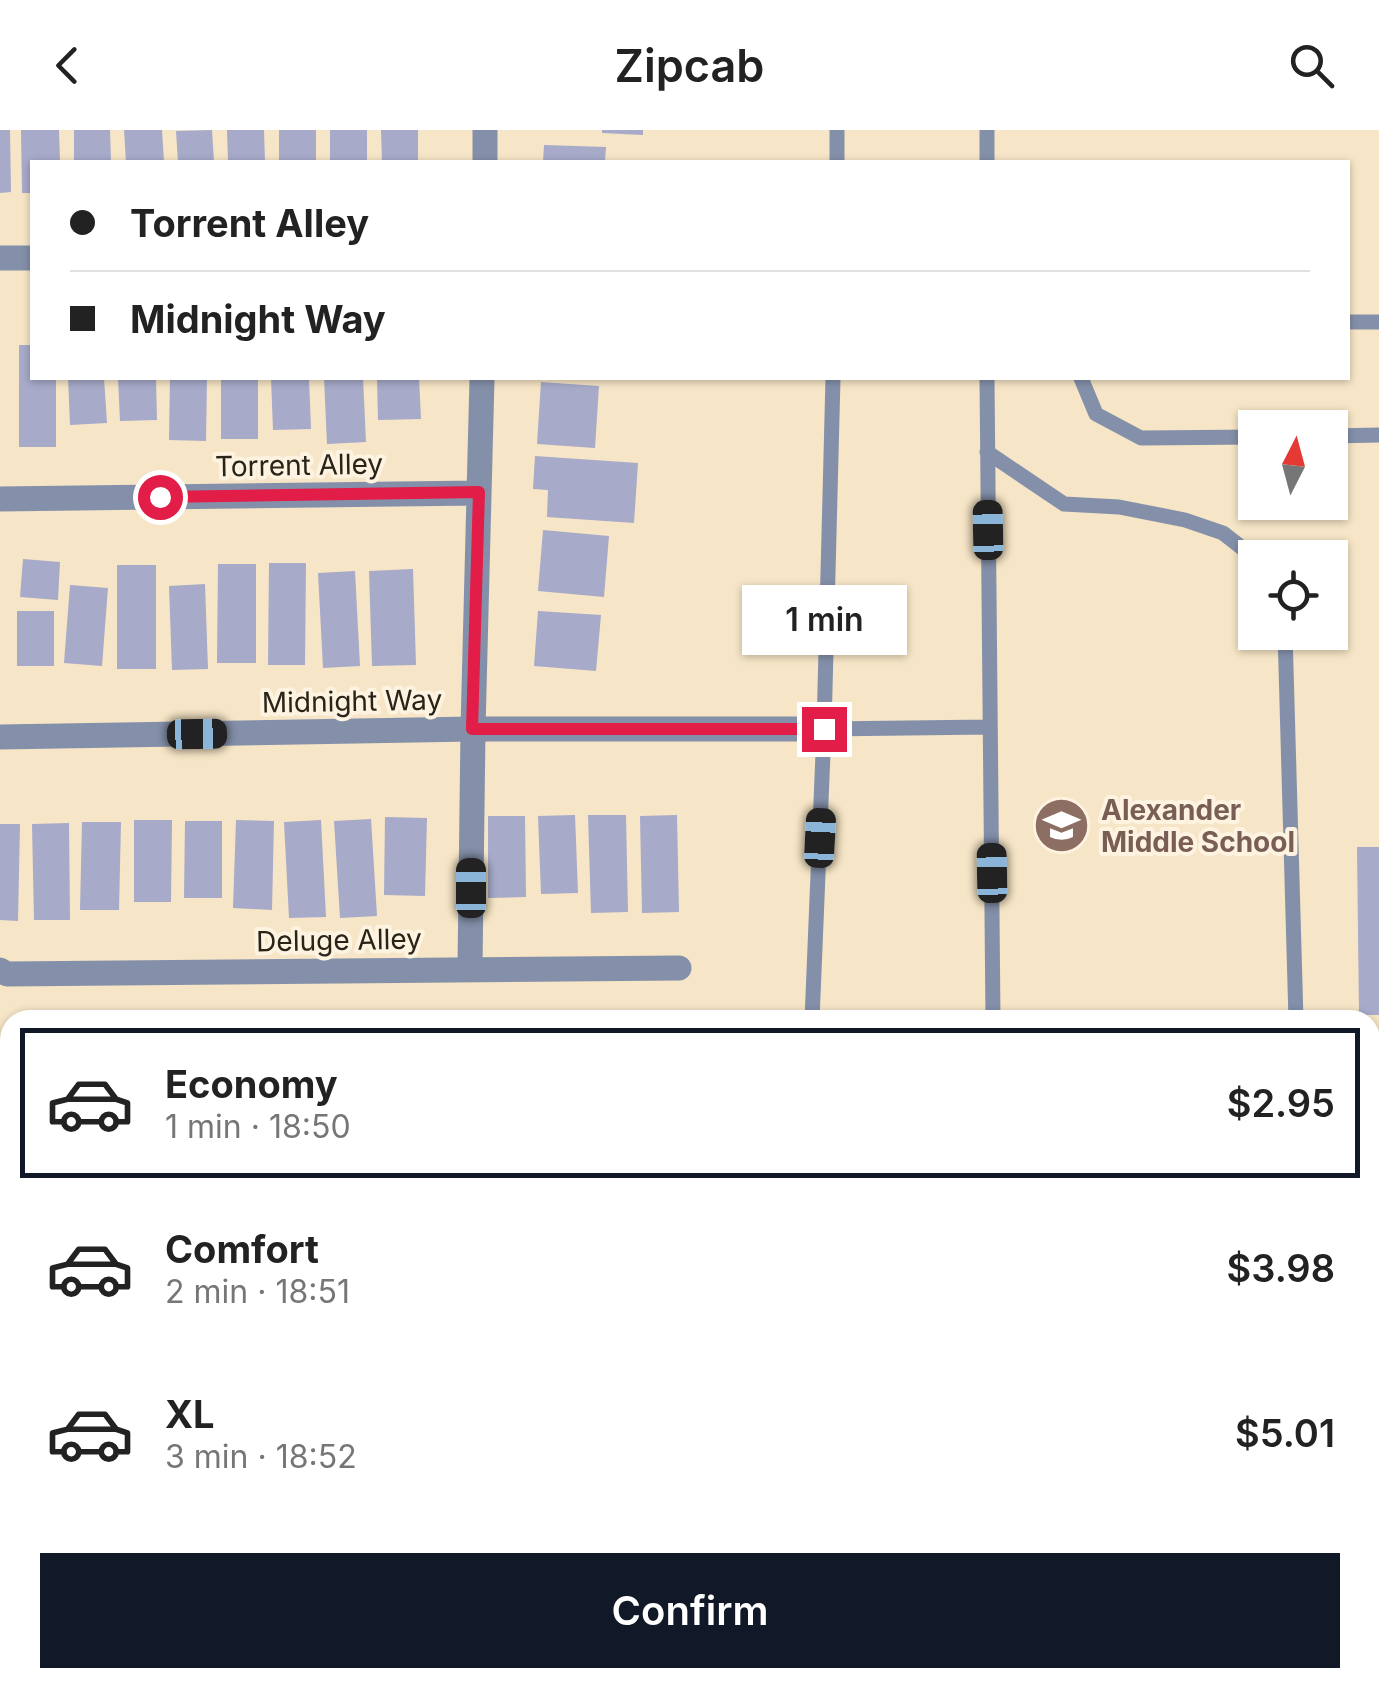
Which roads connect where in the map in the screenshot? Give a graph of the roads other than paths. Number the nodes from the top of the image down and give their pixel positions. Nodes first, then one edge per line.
1 (486, 130) edge
2 (837, 130) edge
3 (987, 130) edge
4 (486, 160) edge
5 (836, 160) edge
6 (987, 160) edge
7 (0, 258) edge
8 (30, 258) edge
9 (1350, 322) edge
10 (1379, 322) edge
11 (482, 380) edge
12 (833, 380) edge
13 (986, 380) edge
14 (1082, 380) edge
15 (1379, 435) edge
16 (1238, 436) edge
17 (1348, 436) edge
18 (987, 452) junction
19 (479, 492) junction
20 (0, 499) edge
21 (1238, 545) edge
22 (1286, 650) edge
23 (990, 726) junction
24 (472, 729) junction
25 (824, 729) junction
26 (0, 738) edge
27 (470, 968) junction
28 (679, 968) dead end
29 (0, 970) edge
30 (812, 1010) edge
31 (994, 1010) edge
32 (1296, 1010) edge

1 - 4 street
2 - 5 lane
3 - 6 lane
7 - 8 street
9 - 10 lane
11 - 19 street
12 - 25 lane
13 - 18 lane
14 - 16 lane
15 - 17 lane
18 - 21 lane
18 - 23 lane
19 - 20 street, Torrent Alley
19 - 24 street
22 - 32 lane
23 - 25 lane
23 - 31 lane
24 - 25 street, Midnight Way
24 - 26 street, Midnight Way
24 - 27 street
25 - 30 lane
27 - 28 street, Deluge Alley
27 - 29 street, Deluge Alley

